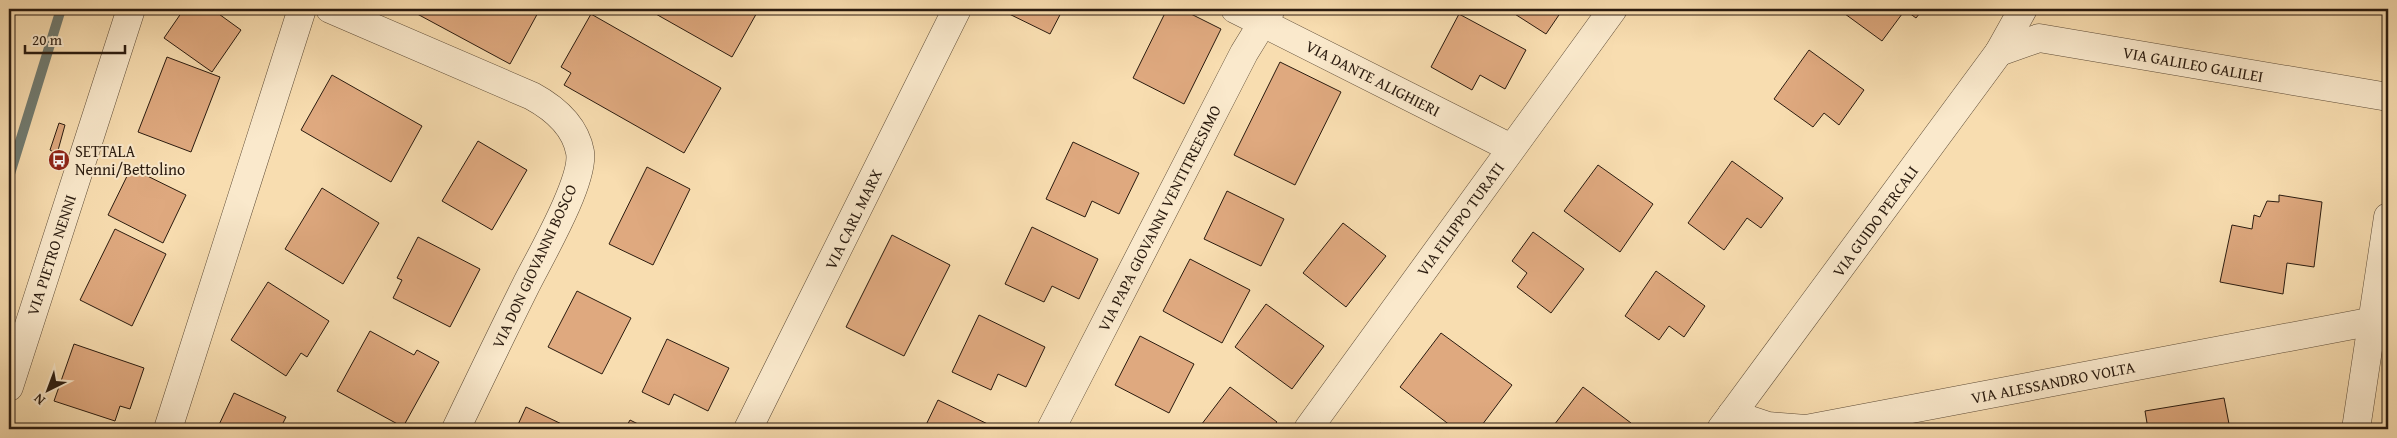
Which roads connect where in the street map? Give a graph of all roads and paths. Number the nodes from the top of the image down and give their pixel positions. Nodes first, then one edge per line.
1 (131, 9) edge
2 (302, 9) edge
3 (330, 9) edge
4 (957, 9) edge
5 (1235, 9) edge
6 (1613, 9) edge
7 (2023, 9) edge
8 (1267, 16) edge
9 (1999, 52) junction
10 (2388, 97) edge
11 (1511, 148) junction
12 (2388, 217) edge
13 (2374, 321) junction
14 (9, 387) edge
15 (1726, 421) edge
16 (168, 429) edge
17 (456, 429) edge
18 (748, 429) edge
19 (1052, 429) edge
20 (1308, 429) edge
21 (2356, 429) edge

1 - 14 street, VIA PIETRO NENNI
2 - 16 street
3 - 17 street, VIA DON GIOVANNI BOSCO
4 - 18 street, VIA CARL MARX
5 - 8 street, VIA DANTE ALIGHIERI
6 - 11 street, VIA FILIPPO TURATI
7 - 9 street, VIA GUIDO PERCALI
8 - 11 street, VIA DANTE ALIGHIERI
8 - 19 street, VIA PAPA GIOVANNI VENTITREESIMO
9 - 10 street, VIA GALILEO GALILEI
9 - 15 street, VIA GUIDO PERCALI
11 - 20 street, VIA FILIPPO TURATI
12 - 13 street
13 - 15 street, VIA ALESSANDRO VOLTA
13 - 21 street

